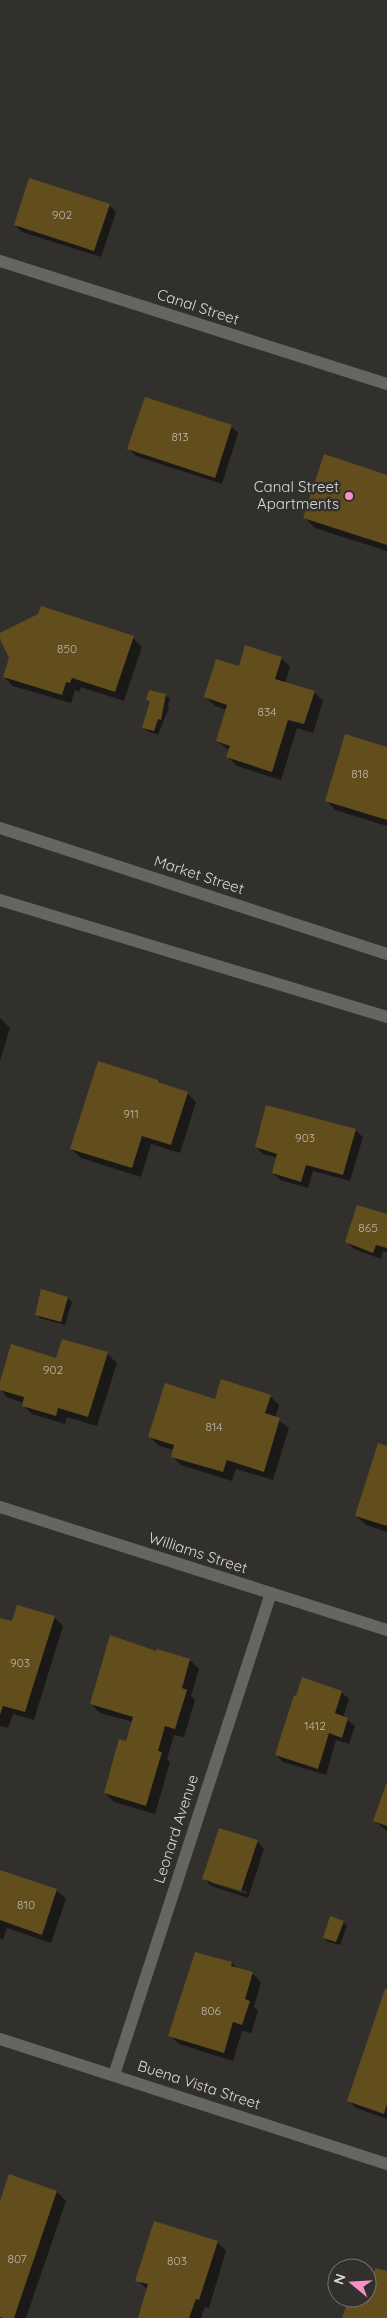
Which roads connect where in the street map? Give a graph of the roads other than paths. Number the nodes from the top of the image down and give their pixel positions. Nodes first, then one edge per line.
1 (0, 261) edge
2 (387, 384) edge
3 (0, 828) edge
4 (0, 900) edge
5 (387, 954) edge
6 (387, 1017) edge
7 (0, 1507) edge
8 (271, 1593) junction
9 (387, 1630) edge
10 (0, 2039) edge
11 (114, 2075) junction
12 (387, 2164) edge

1 - 2 street, Canal Street
3 - 5 street, Market Street
4 - 6 street
7 - 8 street, Williams Street
8 - 9 street, Williams Street
8 - 11 street, Leonard Avenue
10 - 11 street, Buena Vista Street
11 - 12 street, Buena Vista Street

